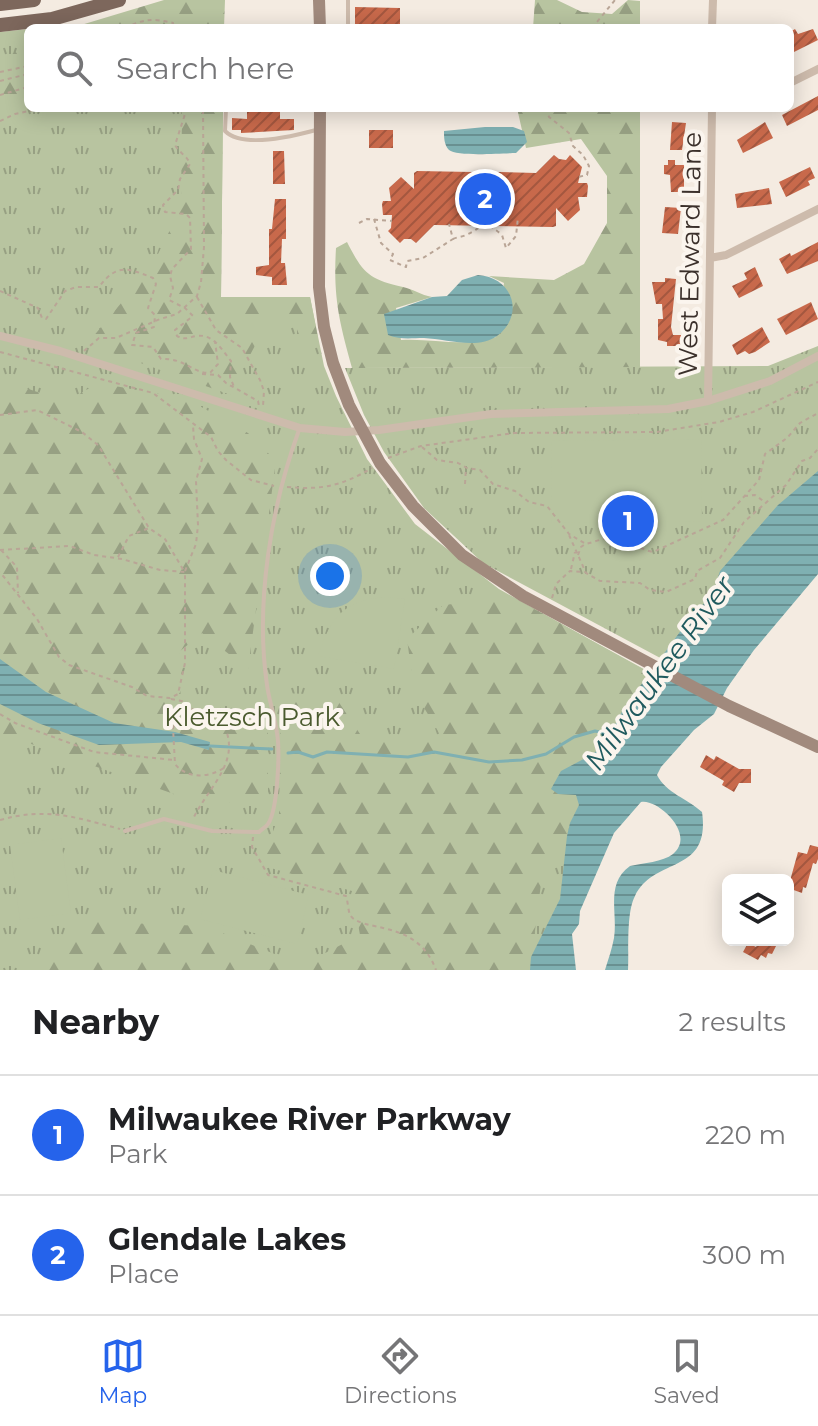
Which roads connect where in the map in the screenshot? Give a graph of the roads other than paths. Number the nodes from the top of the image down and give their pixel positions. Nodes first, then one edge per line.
1 (34, 0) edge
2 (119, 0) edge
3 (319, 0) edge
4 (348, 0) edge
5 (713, 0) edge
6 (9, 2) edge
7 (320, 24) edge
8 (348, 24) edge
9 (712, 24) edge
10 (0, 25) edge
11 (818, 69) edge
12 (794, 81) edge
13 (226, 112) edge
14 (320, 112) edge
15 (712, 112) edge
16 (320, 129) junction
17 (818, 209) edge
18 (710, 258) junction
19 (0, 336) edge
20 (818, 356) edge
21 (708, 401) junction
22 (300, 428) junction
23 (362, 432) junction
24 (818, 747) edge
25 (125, 831) road end

1 - 6 main road
2 - 10 main road
3 - 7 street
4 - 8 lane
5 - 9 street
11 - 12 street
13 - 16 lane
14 - 16 street
15 - 18 street, West Edward Lane
16 - 23 street
17 - 18 street
18 - 21 street, West Edward Lane
19 - 22 street
20 - 21 street
21 - 23 street
22 - 23 street
22 - 25 lane
23 - 24 street

